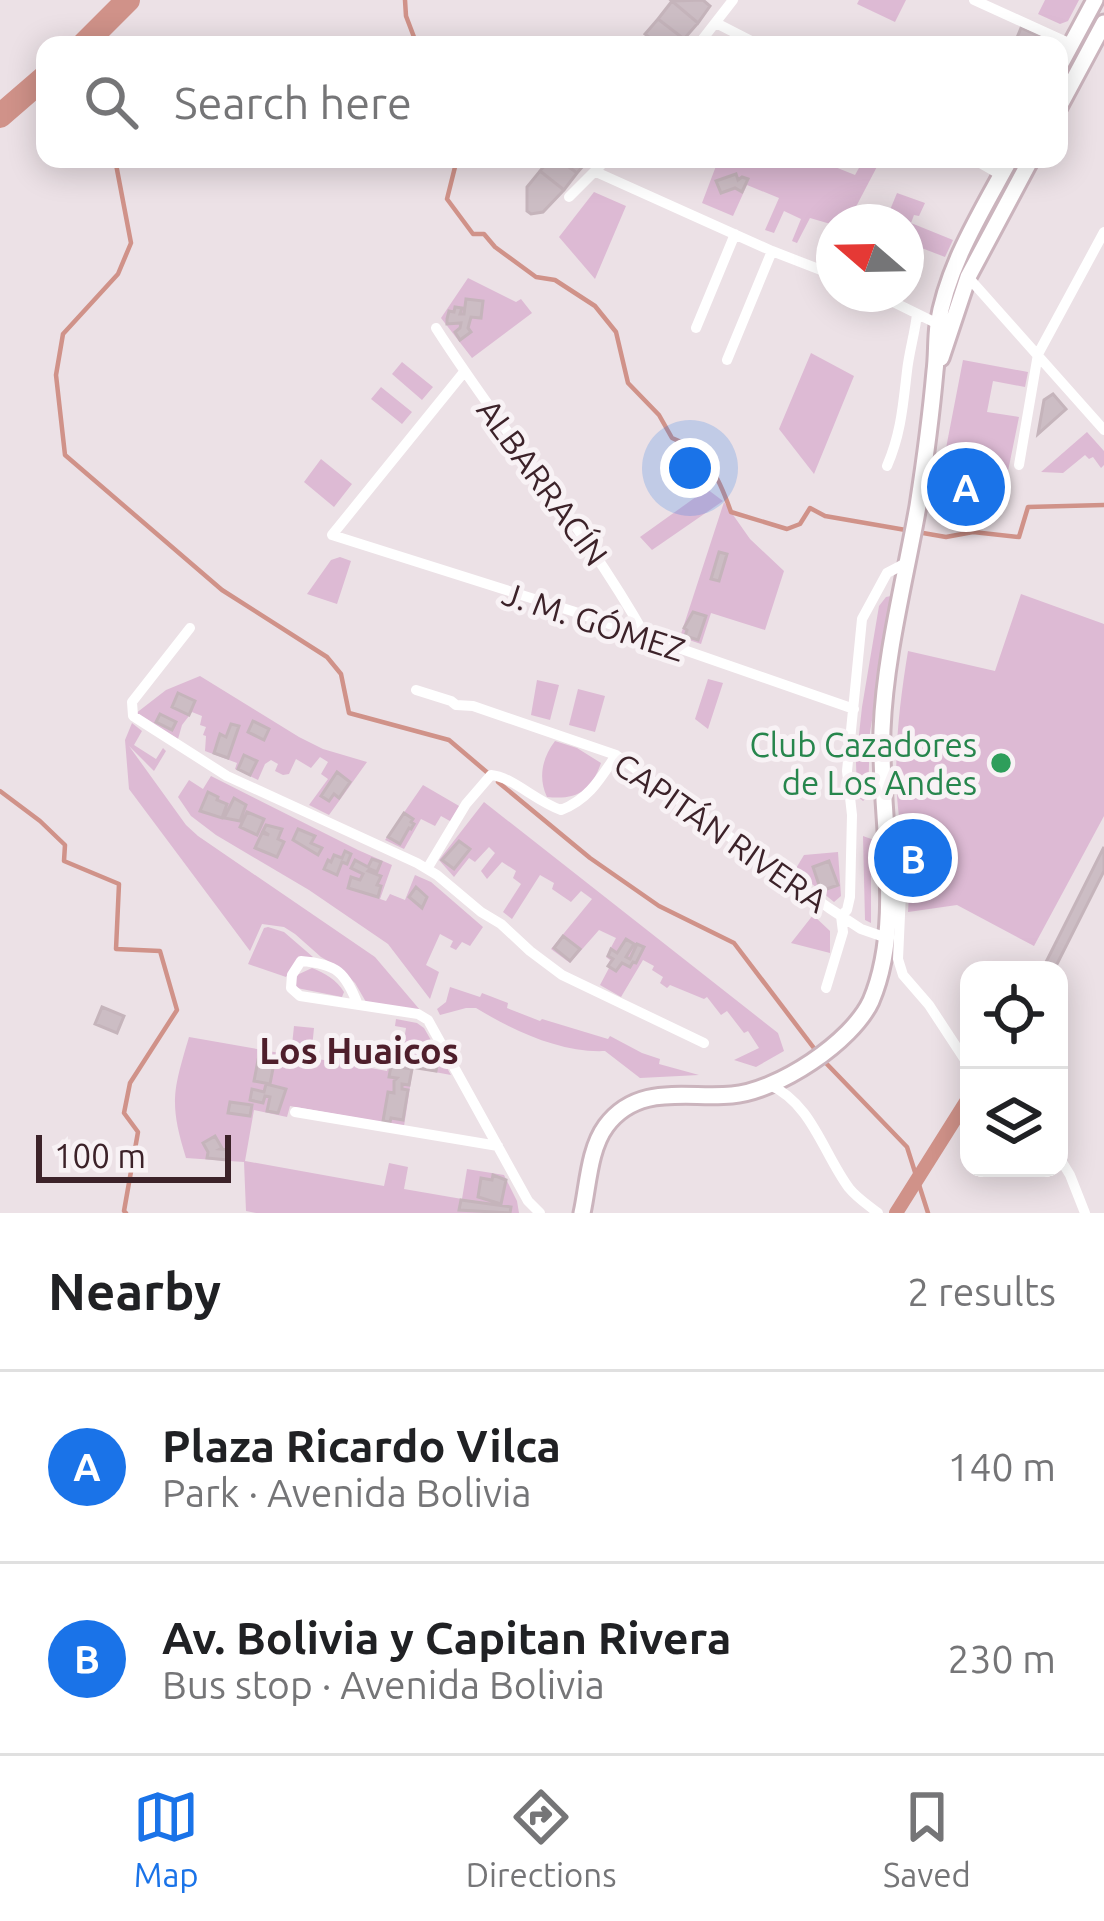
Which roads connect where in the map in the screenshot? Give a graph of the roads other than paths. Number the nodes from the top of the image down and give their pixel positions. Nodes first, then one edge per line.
1 (733, 0) edge
2 (974, 0) edge
3 (1095, 0) edge
4 (716, 23) junction
5 (1104, 24) edge
6 (705, 36) edge
7 (742, 36) edge
8 (1053, 36) edge
9 (1068, 43) edge
10 (1071, 44) junction
11 (1068, 50) edge
12 (1068, 90) edge
13 (599, 168) edge
14 (989, 168) edge
15 (1005, 168) edge
16 (1026, 168) edge
17 (596, 172) junction
18 (1001, 175) junction
19 (569, 197) dead end
20 (1104, 232) edge
21 (735, 235) junction
22 (772, 250) junction
23 (816, 268) edge
24 (962, 272) junction
25 (913, 312) edge
26 (917, 314) junction
27 (938, 325) junction
28 (436, 328) dead end
29 (696, 328) dead end
30 (1038, 354) junction
31 (727, 361) dead end
32 (464, 372) junction
33 (935, 372) junction
34 (1103, 428) edge
35 (1019, 465) dead end
36 (887, 466) dead end
37 (907, 563) junction
38 (190, 628) dead end
39 (647, 638) junction
40 (416, 690) dead end
41 (854, 709) junction
42 (616, 755) junction
43 (428, 869) junction
44 (886, 876) junction
45 (841, 916) junction
46 (887, 938) junction
47 (826, 988) dead end
48 (358, 1005) junction
49 (704, 1043) dead end
50 (960, 1052) edge
51 (770, 1084) junction
52 (295, 1112) dead end
53 (498, 1146) junction
54 (1068, 1172) edge
55 (540, 1213) edge
56 (582, 1213) edge
57 (878, 1213) edge
58 (1085, 1213) edge

1 - 4 street
2 - 8 street
3 - 10 street
4 - 6 street
4 - 7 street
5 - 12 street
9 - 10 street
10 - 11 street
13 - 17 street
14 - 18 street
15 - 18 street
16 - 24 street
17 - 19 street
17 - 21 street
18 - 24 street
20 - 30 street
21 - 22 street
21 - 29 street
22 - 23 street
22 - 31 street
24 - 27 street
24 - 30 street
24 - 33 street
25 - 26 street
26 - 27 street
26 - 36 street
27 - 33 street
28 - 32 street, ALBARRACÍN
30 - 34 street
30 - 35 street
32 - 39 street, ALBARRACÍN
32 - 39 street, J. M. GÓMEZ
33 - 37 street
37 - 41 street
37 - 44 street
38 - 43 street
39 - 41 street, J. M. GÓMEZ
40 - 42 street, CAPITÁN RIVERA
41 - 45 street
42 - 43 street
42 - 45 street, CAPITÁN RIVERA
43 - 49 street
44 - 46 street
44 - 50 street
45 - 46 street, CAPITÁN RIVERA
45 - 47 street
46 - 51 street
48 - 48 street
48 - 53 street
51 - 56 street
51 - 57 street
52 - 53 street
53 - 55 street
54 - 58 street

